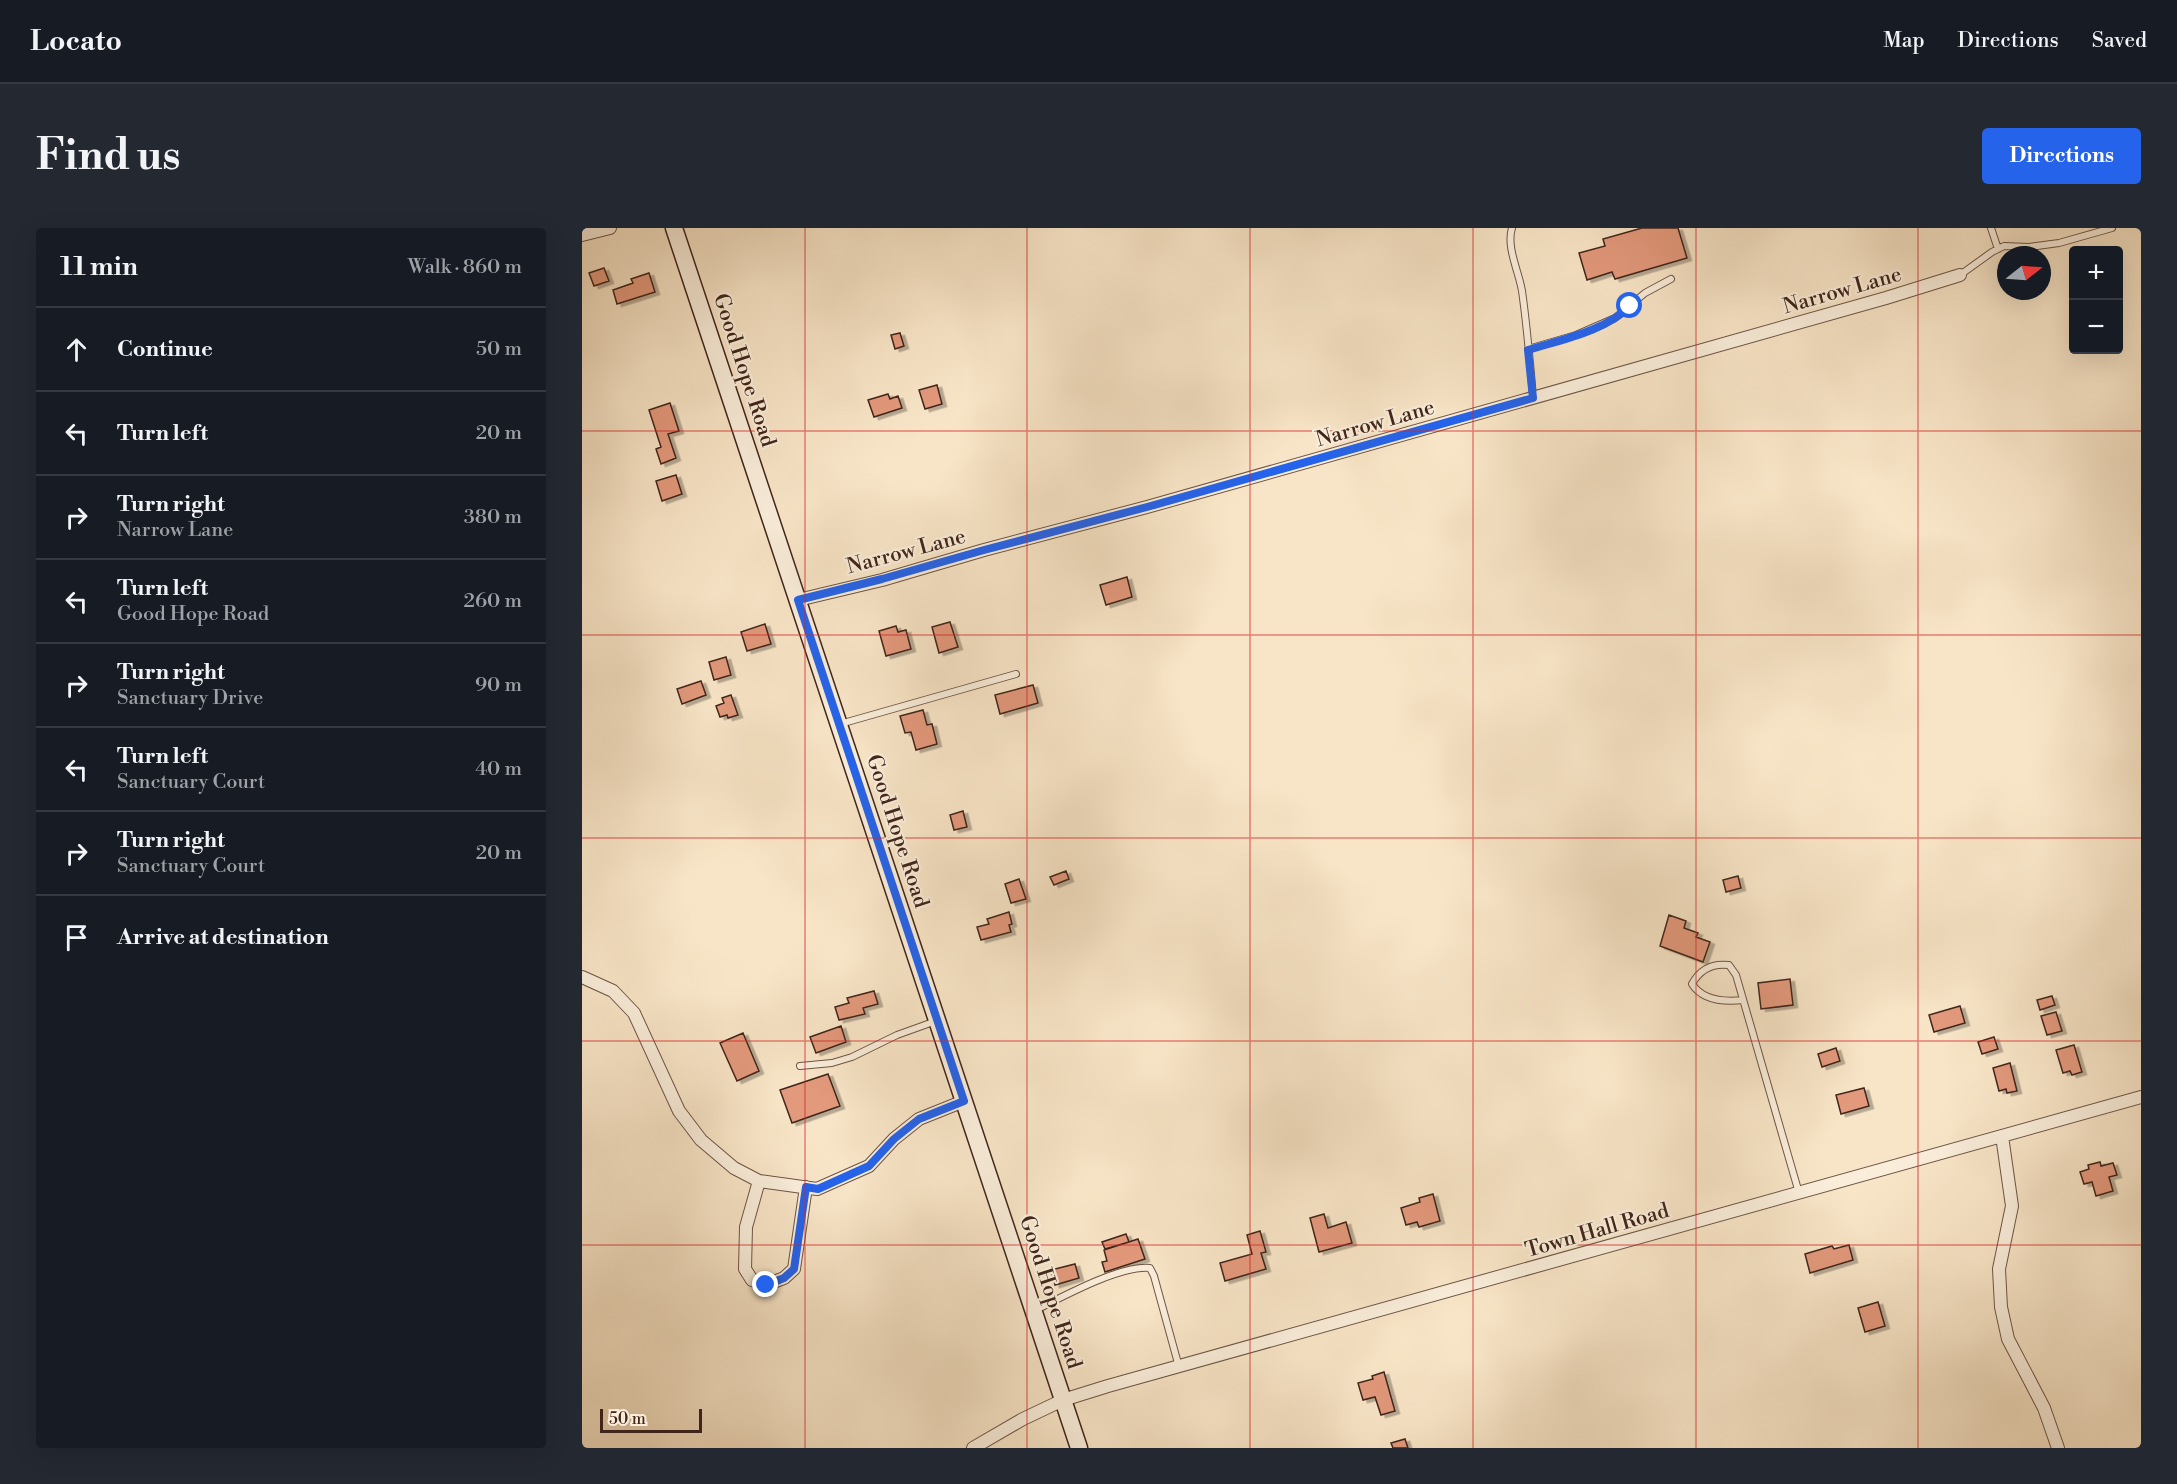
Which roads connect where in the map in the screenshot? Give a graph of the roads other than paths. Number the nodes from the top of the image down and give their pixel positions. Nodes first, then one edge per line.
1 (610, 228) edge
2 (674, 228) edge
3 (1512, 228) edge
4 (1991, 228) edge
5 (2112, 228) edge
6 (582, 235) edge
7 (1997, 246) edge
8 (2036, 246) edge
9 (1997, 250) edge
10 (1960, 275) joint
11 (1671, 279) dead end
12 (1528, 350) junction
13 (1533, 398) junction
14 (798, 600) junction
15 (1016, 674) dead end
16 (839, 724) junction
17 (582, 977) edge
18 (1743, 999) junction
19 (937, 1020) junction
20 (800, 1066) dead end
21 (2141, 1097) edge
22 (964, 1101) junction
23 (2002, 1136) junction
24 (759, 1181) junction
25 (806, 1187) junction
26 (1799, 1193) junction
27 (1034, 1311) junction
28 (1179, 1366) junction
29 (1063, 1400) junction
30 (973, 1448) edge
31 (1079, 1448) edge
32 (2058, 1448) edge

1 - 6 street
2 - 14 main road, Good Hope Road
3 - 12 lane
4 - 7 lane
5 - 8 lane
9 - 10 lane
10 - 13 street, Narrow Lane
11 - 12 lane
12 - 13 lane
13 - 14 street, Narrow Lane
14 - 16 main road, Good Hope Road
15 - 16 lane
16 - 19 main road, Good Hope Road
17 - 24 street
18 - 18 lane
18 - 26 lane
19 - 20 lane
19 - 22 main road, Good Hope Road
21 - 23 street, Town Hall Road
22 - 25 street
22 - 27 main road, Good Hope Road
23 - 26 street, Town Hall Road
23 - 32 street
24 - 25 street
24 - 25 street
26 - 28 street, Town Hall Road
27 - 28 lane
27 - 29 main road, Good Hope Road
28 - 29 street, Town Hall Road
29 - 30 street, Town Hall Road
29 - 31 main road, Good Hope Road

